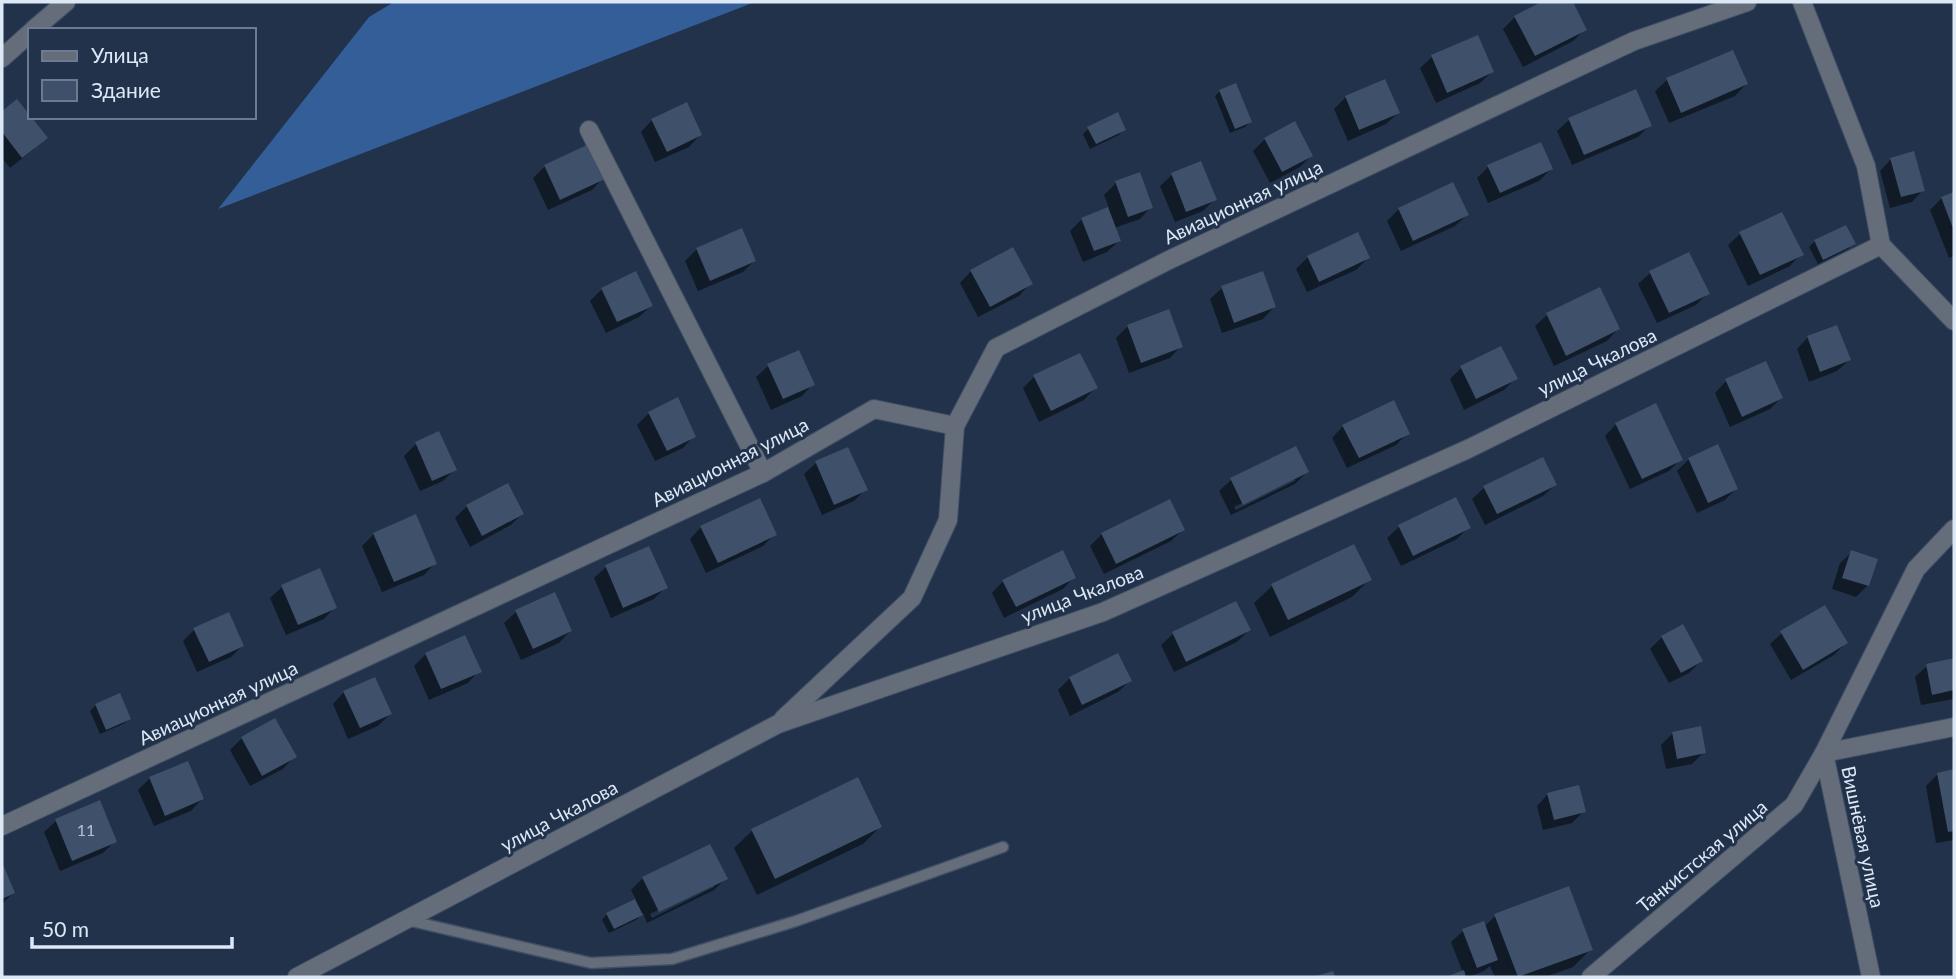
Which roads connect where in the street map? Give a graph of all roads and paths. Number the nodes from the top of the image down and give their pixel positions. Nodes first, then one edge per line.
1 (1747, 2) edge
2 (1802, 2) edge
3 (61, 3) edge
4 (34, 28) edge
5 (28, 34) edge
6 (2, 58) edge
7 (589, 130) dead end
8 (1881, 245) junction
9 (1954, 321) edge
10 (956, 426) junction
11 (763, 473) junction
12 (1954, 529) edge
13 (778, 724) junction
14 (1954, 727) edge
15 (1824, 753) junction
16 (2, 827) edge
17 (1003, 847) dead end
18 (406, 920) junction
19 (297, 977) edge
20 (1591, 977) edge
21 (1871, 977) edge

1 - 10 street, Авиационная улица
2 - 8 street
3 - 4 street
5 - 6 street
7 - 11 street
8 - 9 street
8 - 13 street, улица Чкалова
10 - 11 street, Авиационная улица
10 - 13 street
11 - 16 street, Авиационная улица
12 - 15 street, Танкистская улица
13 - 18 street, улица Чкалова
14 - 15 street, Вишнёвая улица
15 - 20 street, Танкистская улица
15 - 21 street, Вишнёвая улица
17 - 18 lane
18 - 19 street, улица Чкалова

